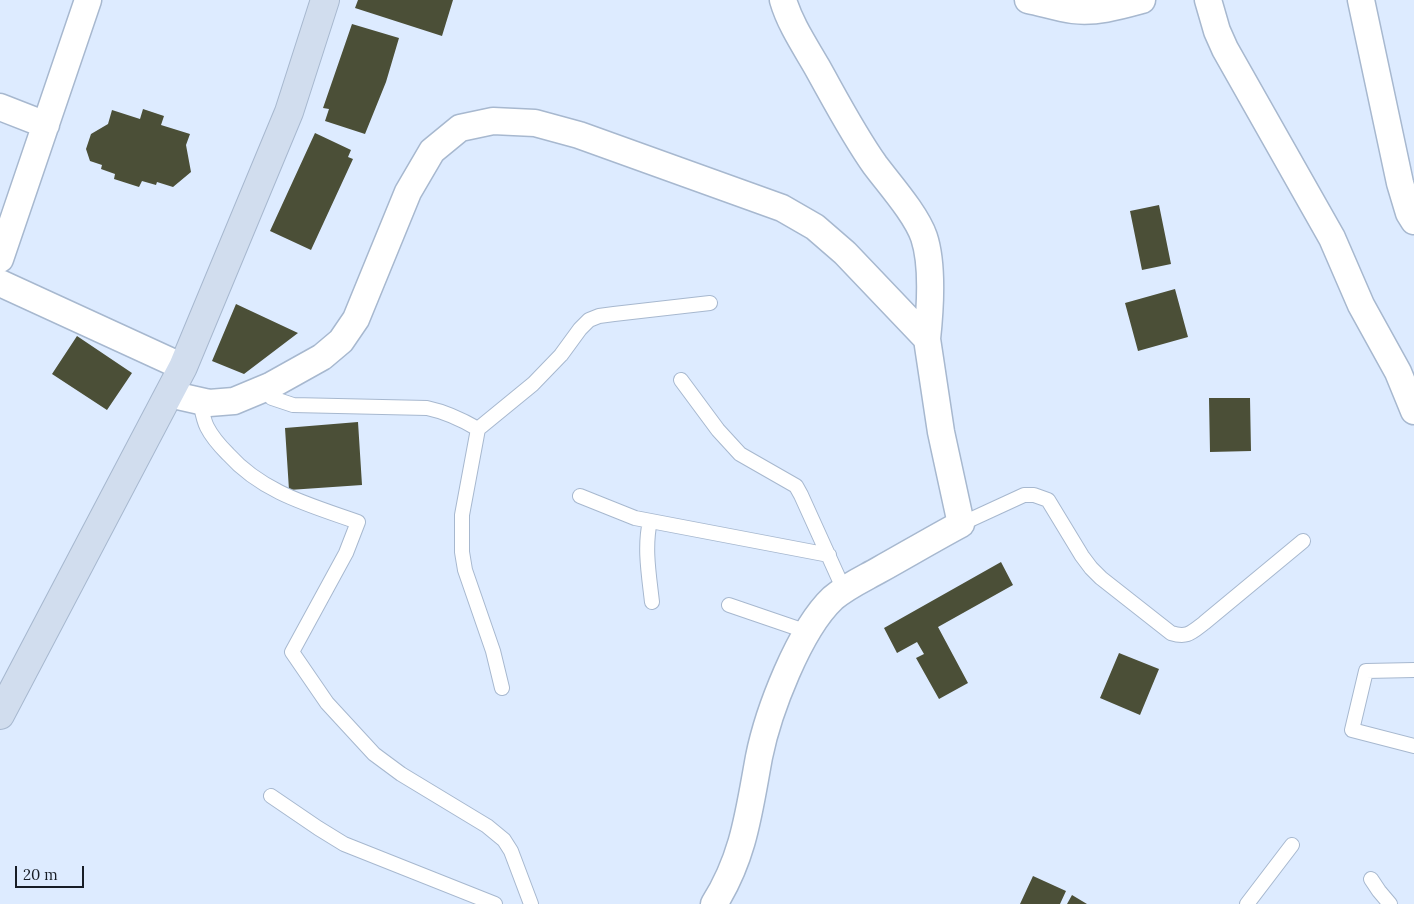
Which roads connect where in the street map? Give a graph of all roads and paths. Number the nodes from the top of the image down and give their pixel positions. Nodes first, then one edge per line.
1 (88, 0) edge
2 (325, 0) edge
3 (783, 0) edge
4 (1028, 0) edge
5 (1142, 0) edge
6 (1208, 0) edge
7 (1361, 0) edge
8 (0, 107) edge
9 (46, 125) junction
10 (1414, 221) edge
11 (0, 259) edge
12 (0, 283) edge
13 (710, 303) dead end
14 (927, 339) junction
15 (183, 367) junction
16 (681, 380) dead end
17 (270, 386) junction
18 (168, 394) junction
19 (200, 401) junction
20 (1414, 411) edge
21 (478, 429) junction
22 (580, 496) dead end
23 (650, 521) junction
24 (961, 524) junction
25 (1303, 541) dead end
26 (829, 555) junction
27 (844, 590) junction
28 (652, 602) dead end
29 (729, 605) dead end
30 (808, 632) junction
31 (1414, 670) edge
32 (502, 688) dead end
33 (0, 716) edge
34 (1414, 746) edge
35 (271, 796) dead end
36 (1292, 845) dead end
37 (1371, 879) dead end
38 (495, 904) edge
39 (531, 904) edge
40 (714, 904) edge
41 (1246, 904) edge
42 (1390, 904) edge

1 - 9 street
2 - 15 main road
3 - 14 street
4 - 5 street
6 - 20 street
7 - 10 street
8 - 9 street
9 - 11 street
12 - 15 street
13 - 21 lane
14 - 17 street
14 - 24 street
15 - 18 main road
16 - 26 lane
17 - 19 street
17 - 21 lane
18 - 19 street
18 - 33 main road
19 - 39 lane
21 - 32 lane
22 - 23 lane
23 - 26 lane
23 - 28 lane
24 - 25 lane
24 - 27 street
26 - 27 lane
27 - 30 street
29 - 30 lane
30 - 40 street
31 - 34 lane
35 - 38 lane
36 - 41 lane
37 - 42 lane

